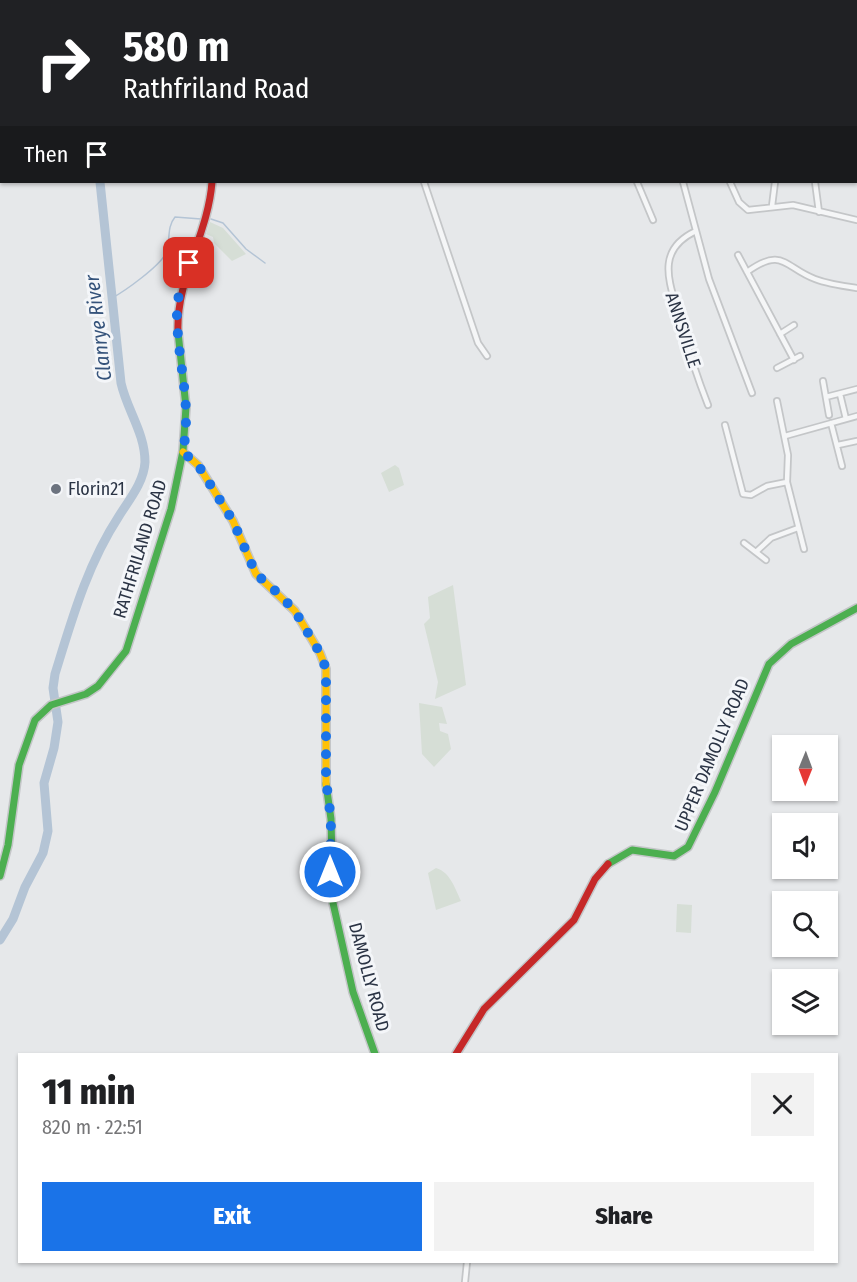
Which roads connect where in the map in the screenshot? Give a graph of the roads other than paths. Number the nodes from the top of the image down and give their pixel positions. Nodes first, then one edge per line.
1 (212, 183) edge
2 (424, 183) edge
3 (637, 183) edge
4 (683, 183) edge
5 (731, 183) edge
6 (775, 183) edge
7 (815, 183) edge
8 (772, 206) junction
9 (819, 212) junction
10 (653, 220) dead end
11 (857, 220) edge
12 (696, 231) junction
13 (738, 255) dead end
14 (747, 272) junction
15 (857, 288) edge
16 (794, 325) dead end
17 (780, 334) junction
18 (487, 356) dead end
19 (800, 356) dead end
20 (794, 360) junction
21 (777, 368) dead end
22 (823, 381) dead end
23 (857, 389) edge
24 (752, 393) dead end
25 (840, 394) junction
26 (714, 397) dead end
27 (826, 397) junction
28 (777, 401) dead end
29 (829, 415) dead end
30 (857, 416) edge
31 (846, 419) junction
32 (831, 423) junction
33 (725, 425) dead end
34 (785, 436) junction
35 (857, 441) edge
36 (838, 445) junction
37 (183, 452) junction
38 (842, 466) dead end
39 (787, 482) junction
40 (798, 528) junction
41 (744, 543) dead end
42 (804, 549) dead end
43 (756, 552) junction
44 (766, 560) dead end
45 (857, 608) edge
46 (0, 876) edge
47 (375, 1053) edge
48 (457, 1053) edge
49 (467, 1263) edge
50 (465, 1282) edge

1 - 37 street, RATHFRILAND ROAD
2 - 18 street
3 - 10 street
4 - 12 street
5 - 8 street
6 - 8 street
7 - 9 street
8 - 9 street
9 - 11 street
12 - 24 street
12 - 26 street, ANNSVILLE
13 - 14 street
14 - 15 street
14 - 17 street
16 - 17 street
17 - 20 street
19 - 20 street
20 - 21 street
22 - 27 street
23 - 25 street
25 - 27 street
25 - 31 street
27 - 29 street
28 - 34 street
30 - 31 street
31 - 32 street
32 - 34 street
32 - 36 street
33 - 39 street
34 - 39 street
35 - 36 street
36 - 38 street
37 - 46 street, RATHFRILAND ROAD
37 - 47 street, DAMOLLY ROAD
39 - 40 street
40 - 42 street
40 - 43 street
41 - 43 street
43 - 44 street
45 - 48 street, UPPER DAMOLLY ROAD
49 - 50 street

